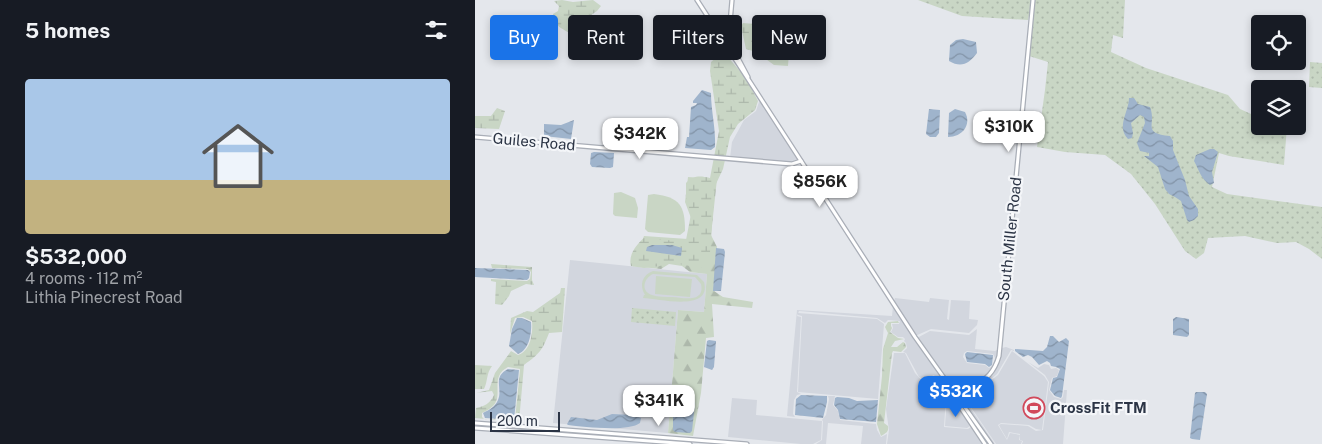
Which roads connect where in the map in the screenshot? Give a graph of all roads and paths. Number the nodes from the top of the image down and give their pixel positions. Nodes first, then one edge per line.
1 (697, 0) edge
2 (732, 0) edge
3 (1033, 0) edge
4 (707, 15) edge
5 (731, 15) edge
6 (737, 60) edge
7 (475, 137) edge
8 (801, 161) junction
9 (958, 400) junction
10 (475, 423) edge
11 (521, 426) junction
12 (475, 428) edge
13 (563, 430) junction
14 (518, 431) junction
15 (563, 434) junction
16 (644, 435) junction
17 (644, 440) junction
18 (690, 444) edge
19 (747, 444) edge
20 (985, 444) edge
21 (991, 444) edge

1 - 4 main road
2 - 5 main road
3 - 9 main road, South Miller Road
6 - 8 main road
7 - 8 main road, Guiles Road
8 - 9 main road
9 - 20 main road
9 - 21 main road
10 - 11 main road
11 - 13 main road
11 - 14 main road
12 - 14 main road
13 - 15 main road
13 - 16 main road
14 - 15 main road
15 - 17 main road
16 - 17 main road
16 - 19 main road
17 - 18 main road

